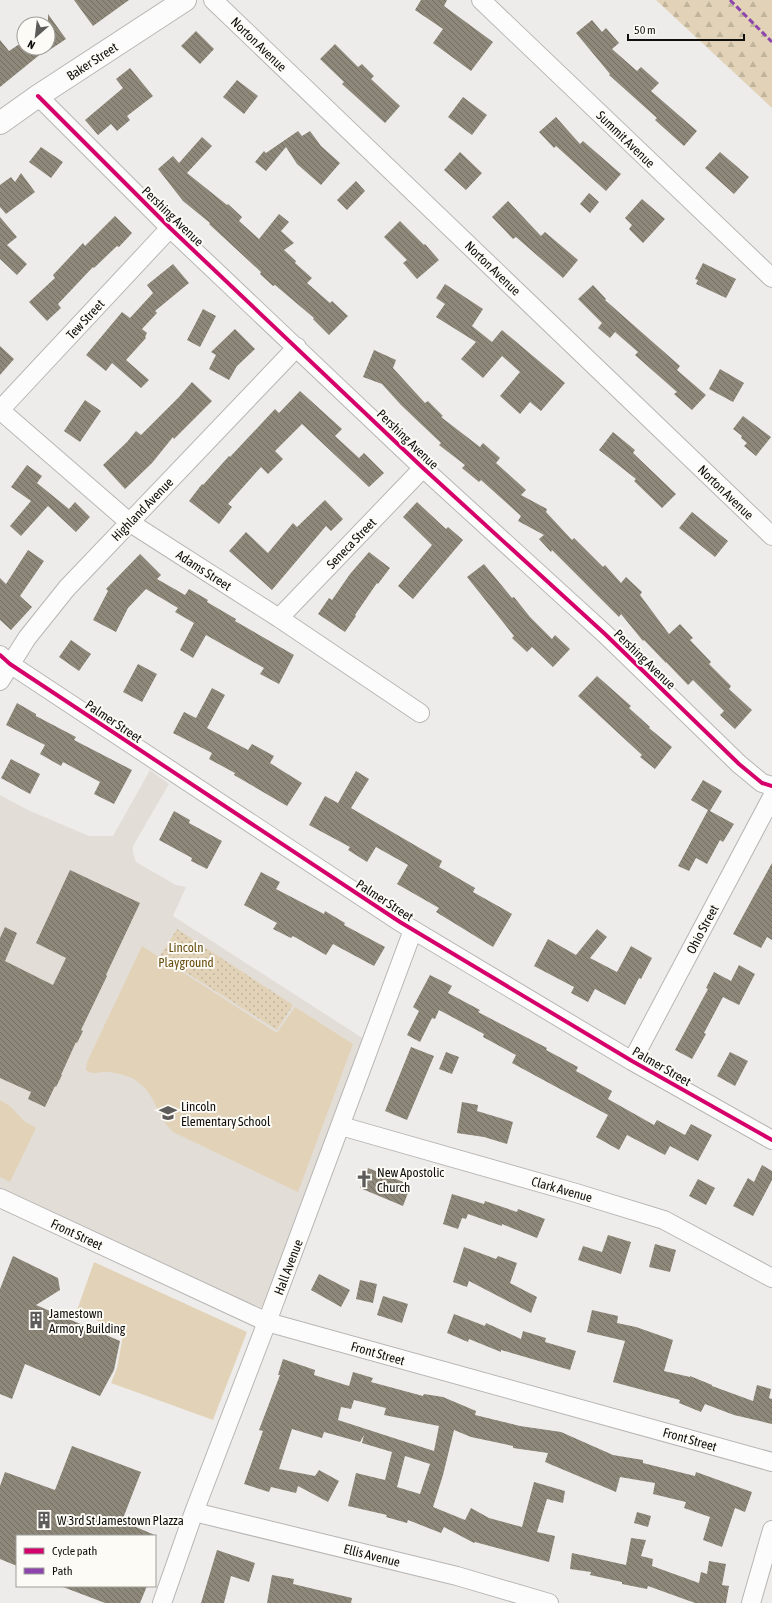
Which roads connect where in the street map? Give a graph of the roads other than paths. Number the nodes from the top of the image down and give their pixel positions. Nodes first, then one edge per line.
1 (185, 0) edge
2 (213, 0) edge
3 (481, 0) edge
4 (38, 96) junction
5 (0, 123) edge
6 (170, 228) junction
7 (772, 278) edge
8 (297, 347) junction
9 (0, 410) edge
10 (423, 468) junction
11 (129, 522) junction
12 (772, 536) edge
13 (279, 618) junction
14 (5, 660) edge
15 (0, 681) edge
16 (420, 713) dead end
17 (772, 786) edge
18 (772, 796) edge
19 (413, 930) junction
20 (632, 1061) junction
21 (341, 1126) junction
22 (772, 1140) edge
23 (0, 1198) edge
24 (772, 1278) edge
25 (267, 1322) junction
26 (772, 1462) edge
27 (194, 1512) junction
28 (772, 1530) edge
29 (162, 1603) edge
30 (549, 1603) edge
31 (752, 1603) edge

1 - 4 street, Baker Street
2 - 12 street, Norton Avenue
3 - 7 street, Summit Avenue
4 - 5 street, Baker Street
4 - 6 street, Pershing Avenue
6 - 8 street, Pershing Avenue
6 - 9 street, Tew Street
8 - 10 street, Pershing Avenue
8 - 11 street, Highland Avenue
9 - 11 street, Adams Street
10 - 13 street, Seneca Street
10 - 17 street, Pershing Avenue
11 - 13 street, Adams Street
11 - 14 street, Highland Avenue
13 - 16 street, Adams Street
14 - 15 street, Highland Avenue
14 - 19 street, Palmer Street
18 - 20 street, Ohio Street
19 - 20 street, Palmer Street
19 - 21 street, Hall Avenue
20 - 22 street, Palmer Street
21 - 24 street, Clark Avenue
21 - 25 street, Hall Avenue
23 - 25 street, Front Street
25 - 26 street, Front Street
25 - 27 street, Hall Avenue
27 - 29 street, Hall Avenue
27 - 30 street, Ellis Avenue
28 - 31 street

